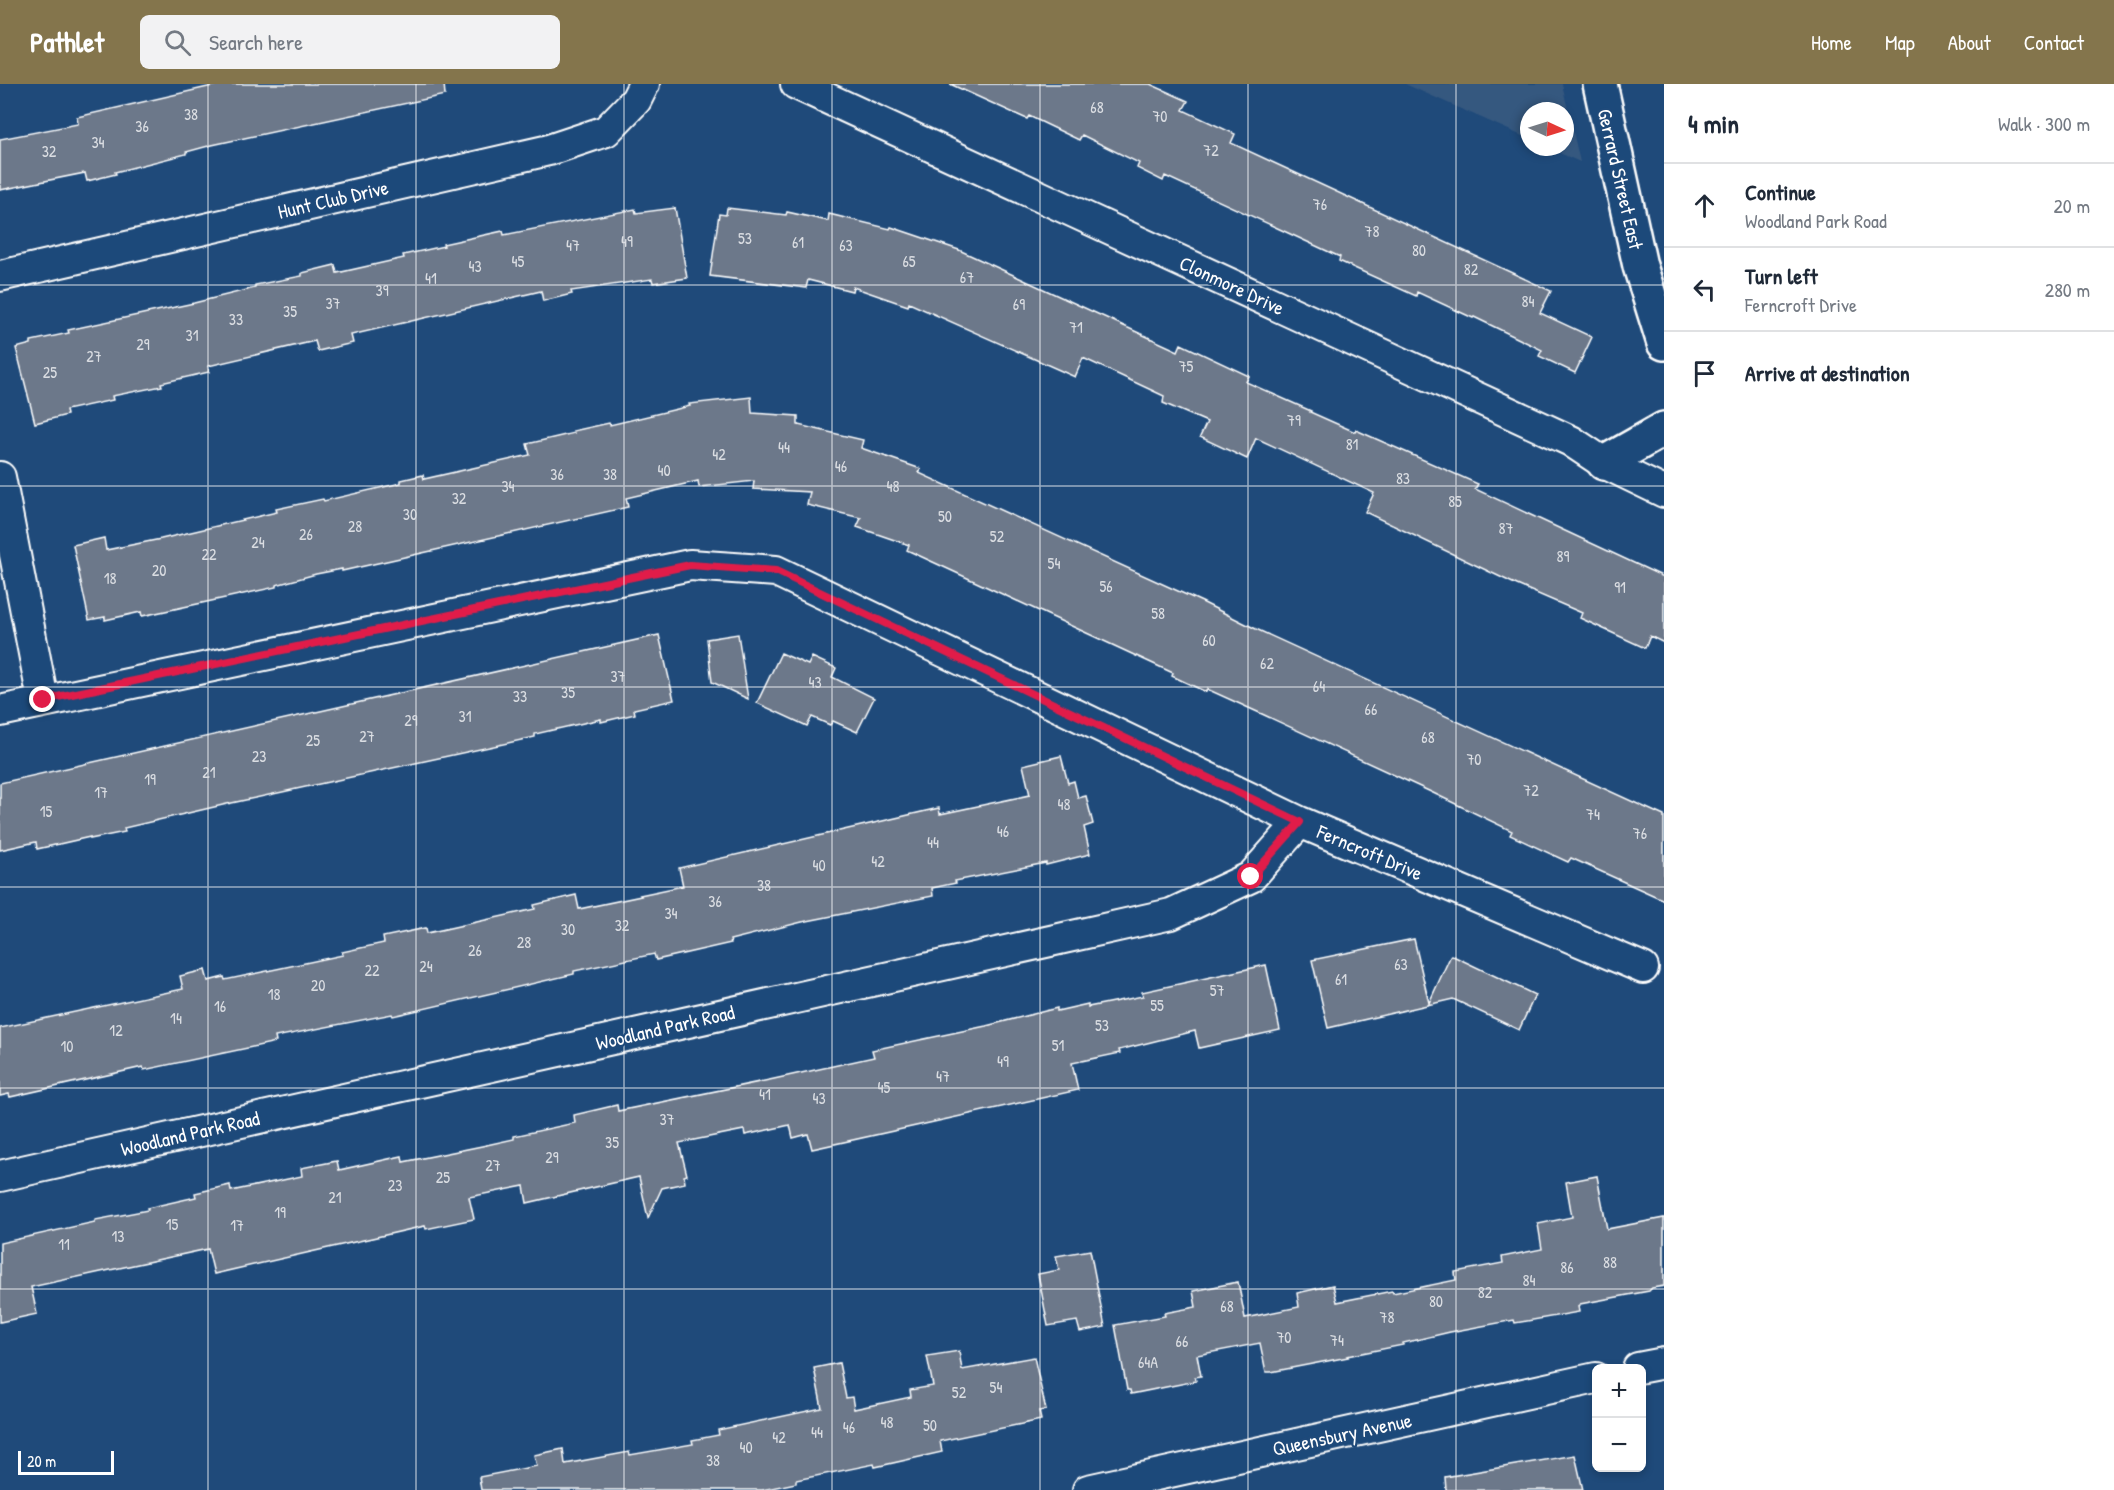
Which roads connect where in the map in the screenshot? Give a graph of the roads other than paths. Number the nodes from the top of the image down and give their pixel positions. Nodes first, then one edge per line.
1 (644, 84) edge
2 (796, 84) edge
3 (1600, 84) edge
4 (0, 276) edge
5 (1664, 343) edge
6 (1664, 429) edge
7 (1604, 463) junction
8 (0, 477) edge
9 (1664, 492) edge
10 (43, 700) junction
11 (0, 711) edge
12 (1300, 822) junction
13 (1643, 968) dead end
14 (0, 1176) edge
15 (1664, 1363) edge
16 (1646, 1366) edge
17 (1592, 1379) edge
18 (1088, 1490) edge

1 - 4 street, Hunt Club Drive
2 - 7 street, Clonmore Drive
3 - 5 street, Gerrard Street East
6 - 7 street
7 - 9 street, Clonmore Drive
8 - 10 street
10 - 11 street, Ferncroft Drive
10 - 12 street, Ferncroft Drive
12 - 13 street, Ferncroft Drive
12 - 14 street, Woodland Park Road
15 - 16 street
17 - 18 street, Queensbury Avenue

